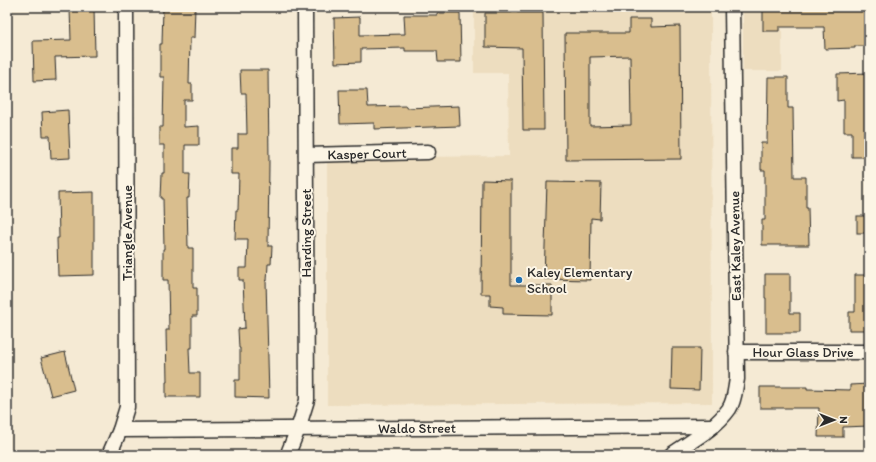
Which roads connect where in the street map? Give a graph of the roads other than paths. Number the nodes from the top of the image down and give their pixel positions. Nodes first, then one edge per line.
1 (126, 7) edge
2 (305, 7) edge
3 (732, 7) edge
4 (428, 152) dead end
5 (306, 155) junction
6 (736, 352) junction
7 (869, 352) edge
8 (713, 426) junction
9 (298, 429) junction
10 (120, 430) junction
11 (108, 455) edge
12 (289, 455) edge
13 (671, 455) edge

1 - 10 street, Triangle Avenue
2 - 5 street, Harding Street
3 - 6 street, East Kaley Avenue
4 - 5 street, Kasper Court
5 - 9 street, Harding Street
6 - 7 street, Hour Glass Drive
6 - 8 street, East Kaley Avenue
8 - 9 street, Waldo Street
8 - 13 street, East Kaley Avenue
9 - 10 street, Waldo Street
9 - 12 street, Harding Street
10 - 11 street, Triangle Avenue

